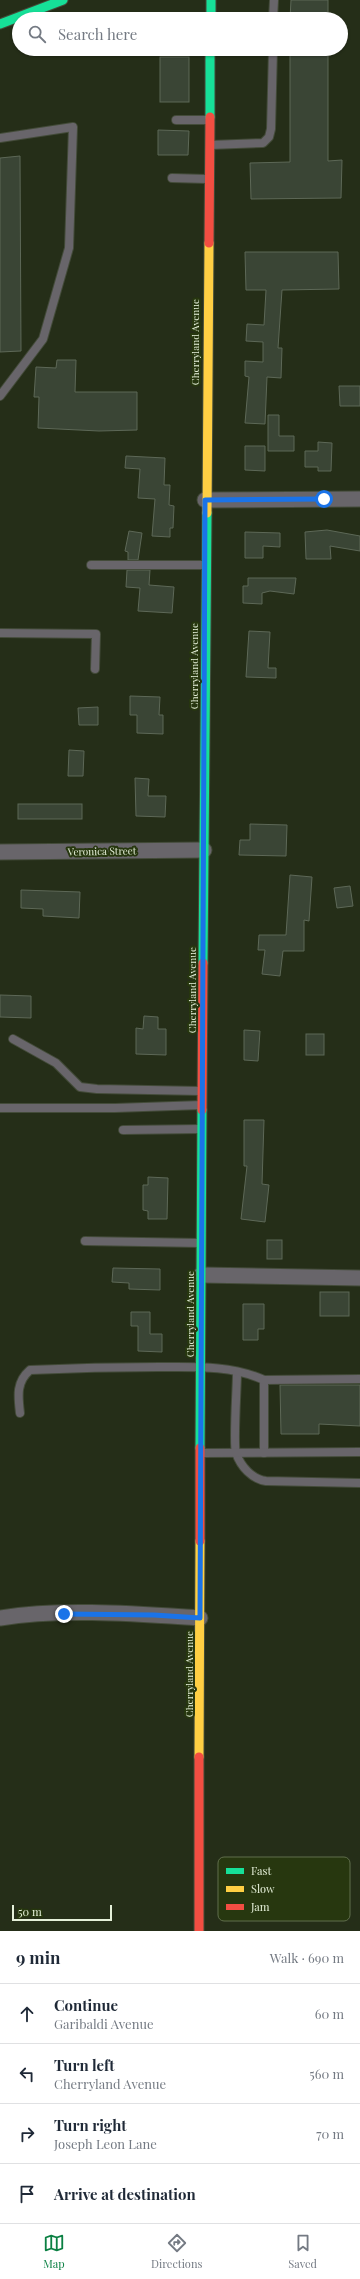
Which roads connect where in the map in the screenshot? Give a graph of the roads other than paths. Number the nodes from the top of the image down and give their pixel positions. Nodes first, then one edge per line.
1 (63, 0) edge
2 (211, 0) edge
3 (274, 0) edge
4 (32, 12) edge
5 (211, 12) edge
6 (274, 12) edge
7 (12, 19) edge
8 (0, 24) edge
9 (210, 56) edge
10 (273, 56) edge
11 (176, 120) dead end
12 (208, 120) junction
13 (0, 138) edge
14 (208, 145) junction
15 (172, 178) dead end
16 (207, 178) junction
17 (0, 396) edge
18 (360, 499) edge
19 (205, 500) junction
20 (91, 564) dead end
21 (205, 565) junction
22 (0, 633) edge
23 (95, 669) dead end
24 (204, 850) junction
25 (0, 852) edge
26 (13, 1040) dead end
27 (202, 1091) junction
28 (202, 1105) junction
29 (0, 1108) edge
30 (202, 1129) junction
31 (123, 1130) dead end
32 (85, 1241) dead end
33 (202, 1243) junction
34 (202, 1275) junction
35 (360, 1278) edge
36 (201, 1367) junction
37 (238, 1373) junction
38 (360, 1379) edge
39 (264, 1380) junction
40 (20, 1413) dead end
41 (236, 1452) junction
42 (360, 1452) edge
43 (200, 1453) junction
44 (264, 1453) junction
45 (360, 1483) edge
46 (0, 1618) edge
47 (200, 1618) junction
48 (199, 1931) edge

1 - 4 street
2 - 5 street
3 - 6 lane
7 - 8 street
9 - 12 street, Cherryland Avenue
10 - 14 lane
11 - 12 lane
12 - 14 street, Cherryland Avenue
13 - 17 lane
14 - 16 street, Cherryland Avenue
15 - 16 lane
16 - 19 street, Cherryland Avenue
18 - 19 street
19 - 21 street, Cherryland Avenue
20 - 21 lane
21 - 24 street, Cherryland Avenue
22 - 23 lane
24 - 25 street, Veronica Street
24 - 27 street, Cherryland Avenue
26 - 27 lane
27 - 28 street, Cherryland Avenue
28 - 29 lane
28 - 30 street, Cherryland Avenue
30 - 31 lane
30 - 33 street, Cherryland Avenue
32 - 33 lane
33 - 34 street, Cherryland Avenue
34 - 35 street
34 - 36 street, Cherryland Avenue
36 - 37 lane
36 - 40 lane
36 - 43 street, Cherryland Avenue
37 - 39 lane
37 - 41 lane
38 - 39 lane
39 - 44 lane
41 - 43 lane
41 - 44 lane
41 - 45 lane
42 - 44 lane
43 - 47 street, Cherryland Avenue
46 - 47 street
47 - 48 street, Cherryland Avenue

